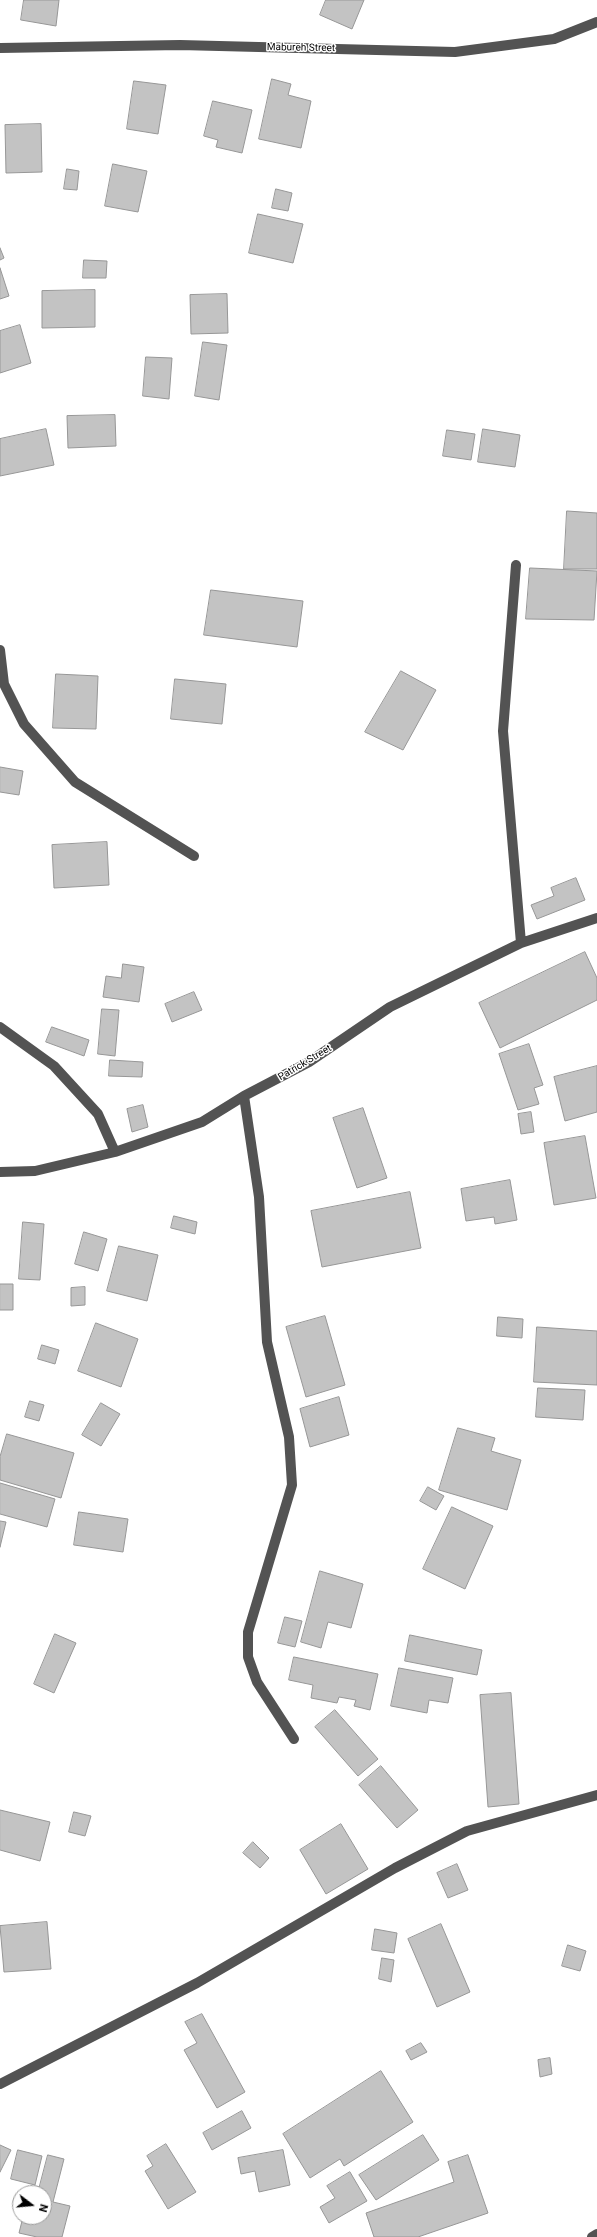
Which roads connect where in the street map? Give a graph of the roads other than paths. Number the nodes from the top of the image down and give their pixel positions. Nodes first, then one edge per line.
1 (597, 22) edge
2 (0, 48) edge
3 (516, 566) dead end
4 (0, 650) edge
5 (194, 856) dead end
6 (597, 918) edge
7 (521, 943) junction
8 (0, 1027) edge
9 (244, 1096) junction
10 (115, 1152) junction
11 (0, 1172) edge
12 (294, 1739) dead end
13 (597, 1795) edge
14 (0, 2084) edge
15 (597, 2234) edge
16 (592, 2237) edge

1 - 2 street, Mabureh Street
3 - 7 street
4 - 5 street
6 - 7 street, Patrick Street
7 - 9 street, Patrick Street
8 - 10 street
9 - 10 street, Patrick Street
9 - 12 street
10 - 11 street, Patrick Street
13 - 14 street
15 - 16 street

